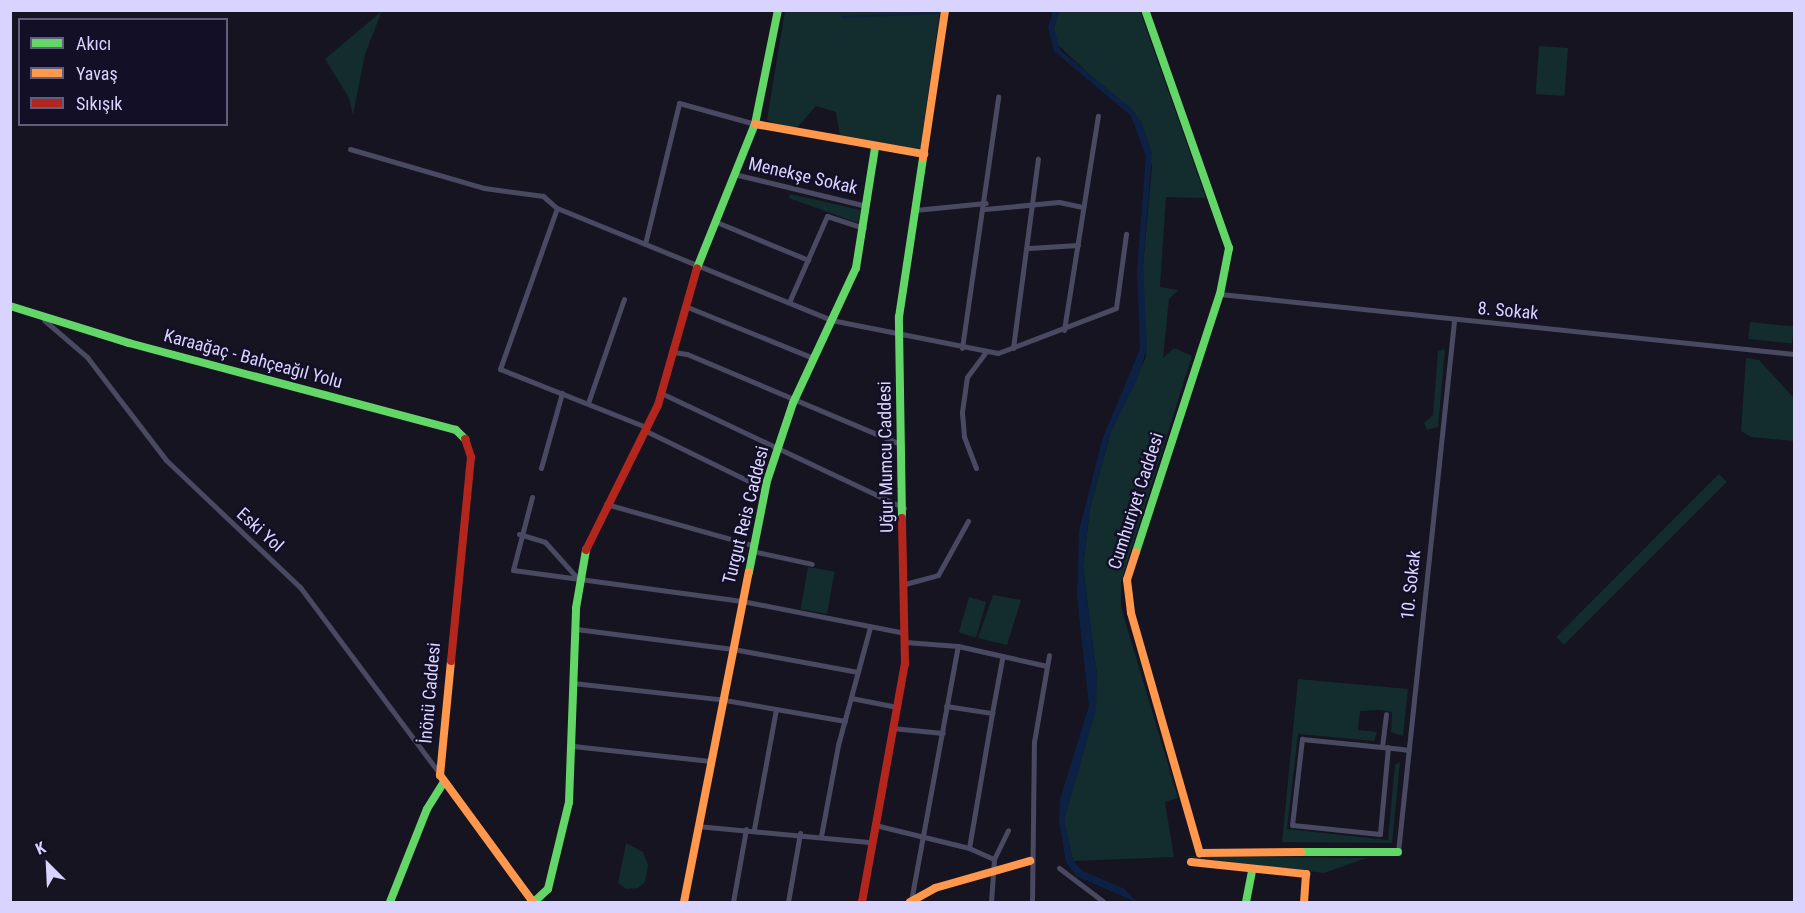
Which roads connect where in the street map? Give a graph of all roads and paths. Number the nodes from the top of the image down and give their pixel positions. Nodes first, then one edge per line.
1 (778, 10) edge
2 (945, 10) edge
3 (1145, 10) edge
4 (998, 97) dead end
5 (1098, 116) dead end
6 (754, 124) junction
7 (875, 148) junction
8 (350, 149) dead end
9 (924, 154) junction
10 (1038, 159) dead end
11 (734, 174) junction
12 (1033, 203) junction
13 (866, 206) junction
14 (985, 206) junction
15 (1083, 207) junction
16 (557, 208) junction
17 (915, 210) junction
18 (714, 221) junction
19 (864, 228) junction
20 (1126, 234) dead end
21 (645, 244) junction
22 (1077, 245) junction
23 (1029, 248) junction
24 (808, 260) junction
25 (698, 264) junction
26 (1220, 294) junction
27 (624, 298) dead end
28 (790, 300) junction
29 (10, 306) edge
30 (686, 306) junction
31 (45, 320) junction
32 (831, 320) junction
33 (1454, 321) junction
34 (1064, 330) junction
35 (899, 333) junction
36 (962, 348) junction
37 (1013, 348) junction
38 (673, 352) junction
39 (986, 352) junction
40 (1794, 354) edge
41 (813, 358) junction
42 (562, 393) junction
43 (661, 393) junction
44 (588, 403) junction
45 (793, 403) junction
46 (645, 428) junction
47 (902, 445) junction
48 (778, 448) junction
49 (471, 457) joint
50 (541, 468) dead end
51 (976, 468) dead end
52 (765, 489) junction
53 (532, 497) dead end
54 (604, 503) junction
55 (904, 508) junction
56 (968, 521) dead end
57 (519, 534) junction
58 (752, 548) junction
59 (812, 564) dead end
60 (580, 581) junction
61 (905, 584) junction
62 (742, 601) junction
63 (870, 627) junction
64 (576, 629) junction
65 (905, 637) junction
66 (958, 646) junction
67 (733, 649) junction
68 (1048, 655) dead end
69 (1002, 659) junction
70 (1047, 666) junction
71 (858, 672) junction
72 (573, 683) junction
73 (851, 698) junction
74 (722, 700) junction
75 (946, 706) junction
76 (897, 707) junction
77 (776, 709) junction
78 (992, 713) junction
79 (1386, 714) dead end
80 (845, 721) junction
81 (892, 728) junction
82 (943, 733) junction
83 (573, 746) junction
84 (1385, 747) junction
85 (1409, 750) junction
86 (710, 760) junction
87 (442, 778) junction
88 (874, 825) junction
89 (698, 826) junction
90 (747, 829) junction
91 (754, 829) junction
92 (1008, 830) dead end
93 (800, 833) junction
94 (922, 835) junction
95 (821, 836) junction
96 (871, 842) junction
97 (969, 848) junction
98 (1398, 852) joint
99 (994, 859) junction
100 (1030, 861) junction
101 (1191, 862) dead end
102 (1059, 868) dead end
103 (1251, 870) dead end
104 (993, 871) junction
105 (532, 902) edge
106 (911, 902) edge
107 (390, 903) edge
108 (684, 903) edge
109 (733, 903) edge
110 (788, 903) edge
111 (862, 903) edge
112 (991, 903) edge
113 (1032, 903) edge
114 (1104, 903) edge
115 (1246, 903) edge
116 (1304, 903) edge

1 - 6 street
2 - 9 street, Uğur Mumcu Caddesi
3 - 26 street, Cumhuriyet Caddesi
4 - 14 street
5 - 15 street
6 - 7 street
6 - 11 street
6 - 21 street
7 - 9 street
7 - 13 street, Turgut Reis Caddesi
8 - 16 street
9 - 17 street, Uğur Mumcu Caddesi
10 - 12 street
11 - 13 street, Menekşe Sokak
11 - 18 street
12 - 14 street
12 - 15 street
12 - 23 street
13 - 19 street, Turgut Reis Caddesi
14 - 17 street
14 - 36 street
15 - 22 street
16 - 21 street
16 - 42 street
17 - 35 street, Uğur Mumcu Caddesi
18 - 24 street
18 - 25 street
19 - 24 street
19 - 32 street, Turgut Reis Caddesi
20 - 34 street
21 - 25 street
22 - 23 street
22 - 34 street
23 - 37 street
24 - 28 street
25 - 28 street
25 - 30 street
26 - 33 street, 8. Sokak
26 - 98 street, Cumhuriyet Caddesi
27 - 44 street
28 - 32 street
29 - 31 street, Karaağaç - Bahçeağıl Yolu
30 - 38 street
30 - 41 street
31 - 49 street, Karaağaç - Bahçeağıl Yolu
31 - 87 street, Eski Yol
32 - 35 street
32 - 41 street, Turgut Reis Caddesi
33 - 40 street, 8. Sokak
33 - 85 street, 10. Sokak
34 - 37 street
35 - 36 street
35 - 47 street, Uğur Mumcu Caddesi
36 - 39 street
37 - 39 street
38 - 43 street
38 - 45 street
39 - 51 street
41 - 45 street, Turgut Reis Caddesi
42 - 44 street
42 - 50 street
43 - 46 street
43 - 48 street
44 - 46 street
45 - 47 street
45 - 48 street, Turgut Reis Caddesi
46 - 52 street
46 - 54 street
47 - 55 street, Uğur Mumcu Caddesi
48 - 52 street, Turgut Reis Caddesi
48 - 55 street
49 - 87 street, İnönü Caddesi
52 - 58 street, Turgut Reis Caddesi
53 - 57 street
54 - 58 street
54 - 60 street
55 - 61 street, Uğur Mumcu Caddesi
56 - 61 street
57 - 60 street
57 - 60 street
58 - 59 street
58 - 62 street, Turgut Reis Caddesi
60 - 62 street
60 - 64 street
61 - 65 street, Uğur Mumcu Caddesi
62 - 63 street
62 - 67 street, Turgut Reis Caddesi
63 - 65 street
63 - 71 street
64 - 67 street
64 - 72 street
65 - 66 street
65 - 76 street, Uğur Mumcu Caddesi
66 - 69 street
66 - 75 street
67 - 71 street
67 - 74 street, Turgut Reis Caddesi
68 - 70 street
69 - 70 street
69 - 78 street
70 - 100 street
71 - 73 street
72 - 74 street
72 - 83 street
73 - 76 street
73 - 80 street
74 - 77 street
74 - 86 street, Turgut Reis Caddesi
75 - 78 street
75 - 82 street
76 - 81 street, Uğur Mumcu Caddesi
77 - 80 street
77 - 91 street
78 - 97 street
79 - 84 street
80 - 95 street
81 - 82 street
81 - 88 street, Uğur Mumcu Caddesi
82 - 94 street
83 - 86 street
83 - 105 street
84 - 84 street
84 - 85 street
85 - 98 street, 10. Sokak
86 - 89 street, Turgut Reis Caddesi
87 - 105 street
87 - 107 street
88 - 94 street
88 - 96 street, Uğur Mumcu Caddesi
89 - 90 street
89 - 108 street, Turgut Reis Caddesi
90 - 91 street
90 - 109 street
91 - 93 street
92 - 99 street
93 - 95 street
93 - 110 street
94 - 97 street
94 - 106 street
95 - 96 street
96 - 111 street, Uğur Mumcu Caddesi
97 - 99 street
99 - 104 street
100 - 104 street
100 - 113 street
101 - 116 street
102 - 114 street
103 - 115 street
104 - 106 street
104 - 112 street

